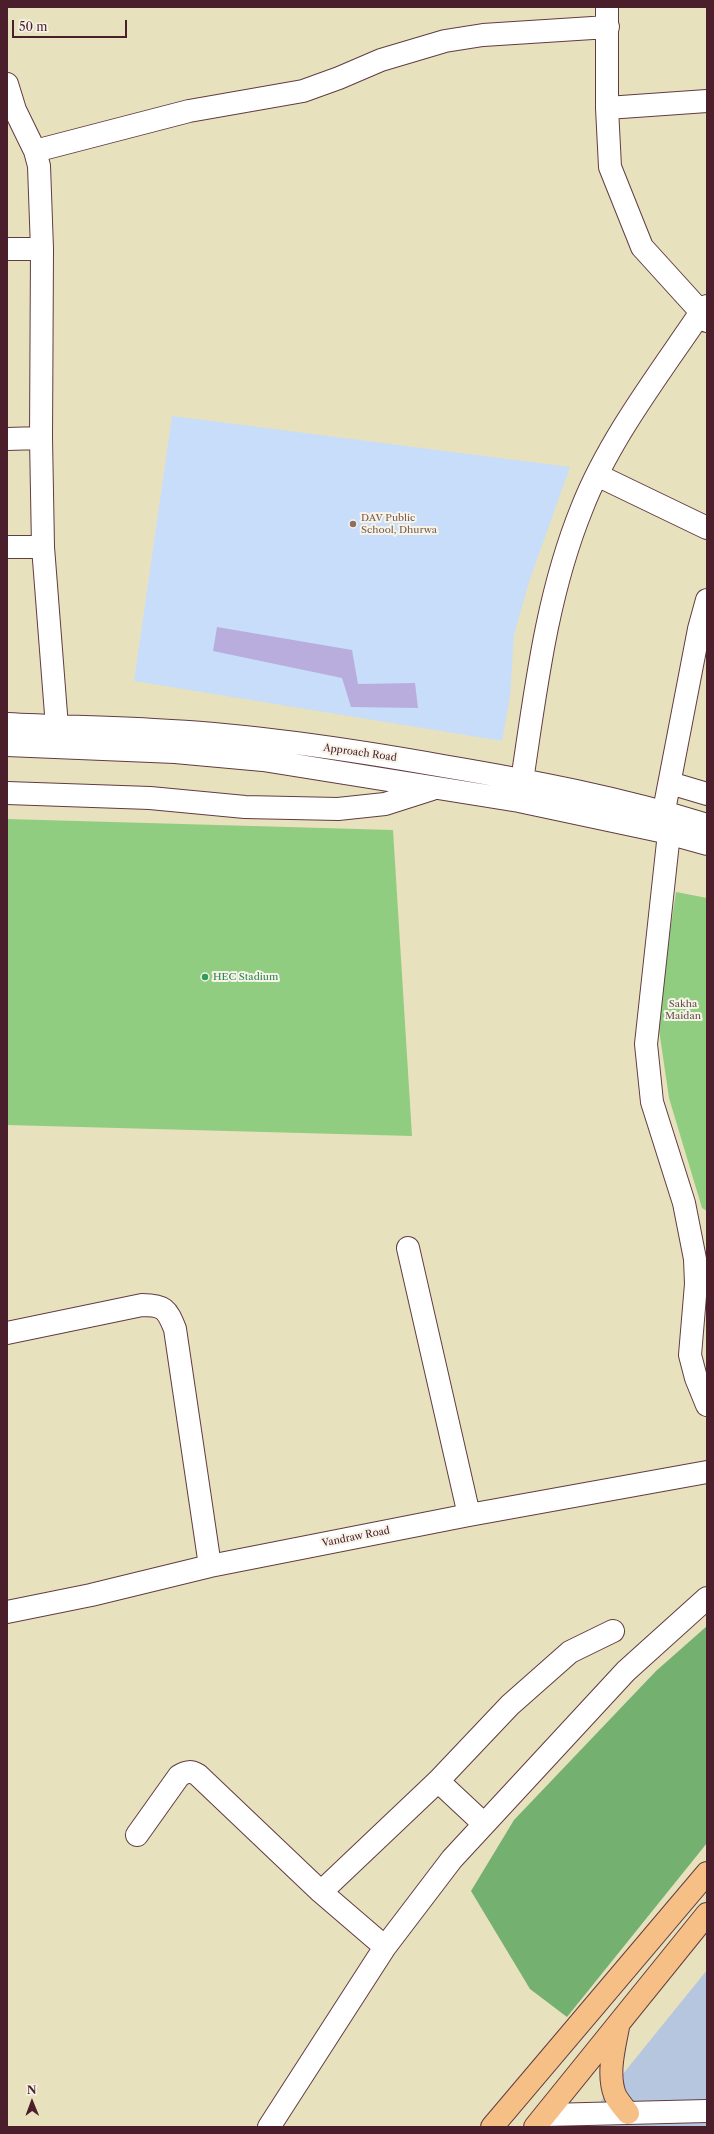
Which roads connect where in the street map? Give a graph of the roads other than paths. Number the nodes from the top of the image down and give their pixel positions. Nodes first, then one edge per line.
1 (608, 17) edge
2 (7, 84) edge
3 (707, 101) edge
4 (607, 108) junction
5 (23, 140) edge
6 (7, 249) edge
7 (42, 249) junction
8 (705, 313) edge
9 (41, 438) junction
10 (7, 439) edge
11 (597, 475) junction
12 (707, 528) edge
13 (7, 547) edge
14 (43, 547) junction
15 (707, 600) edge
16 (698, 680) edge
17 (7, 724) edge
18 (57, 727) junction
19 (7, 746) edge
20 (522, 780) junction
21 (670, 783) junction
22 (437, 788) junction
23 (7, 793) edge
24 (707, 794) edge
25 (519, 801) junction
26 (665, 825) junction
27 (707, 825) edge
28 (707, 844) edge
29 (408, 1248) dead end
30 (7, 1333) edge
31 (707, 1405) edge
32 (707, 1472) edge
33 (469, 1515) junction
34 (210, 1566) junction
35 (707, 1598) edge
36 (7, 1612) edge
37 (613, 1631) dead end
38 (438, 1781) junction
39 (484, 1824) junction
40 (137, 1835) dead end
41 (707, 1873) edge
42 (321, 1892) junction
43 (707, 1914) edge
44 (385, 1947) junction
45 (618, 2026) junction
46 (707, 2111) edge
47 (628, 2113) junction
48 (541, 2121) edge
49 (268, 2127) edge
50 (492, 2127) edge

1 - 4 street
1 - 5 street
2 - 5 street
3 - 4 street
4 - 8 street
5 - 7 street
6 - 7 street
7 - 9 street
8 - 11 street
9 - 10 street
9 - 14 street
11 - 12 street
11 - 20 street
13 - 14 street
14 - 18 street
15 - 16 street
16 - 21 street
17 - 18 street, Approach Road
18 - 20 street, Approach Road
19 - 22 street, Approach Road
20 - 25 street
20 - 26 street, Approach Road
21 - 24 street
21 - 26 street
22 - 23 street
22 - 25 street, Approach Road
25 - 26 street, Approach Road
26 - 27 street, Approach Road
26 - 28 street, Approach Road
26 - 31 street
29 - 33 street
30 - 34 street
32 - 33 street, Vandraw Road
33 - 34 street, Vandraw Road
34 - 36 street, Vandraw Road
35 - 39 street
37 - 38 street
38 - 39 street
38 - 42 street
39 - 44 street
40 - 42 street
41 - 50 main road
42 - 44 street
43 - 45 main road
44 - 49 street
45 - 47 main road
45 - 48 main road
46 - 47 street
47 - 48 street

